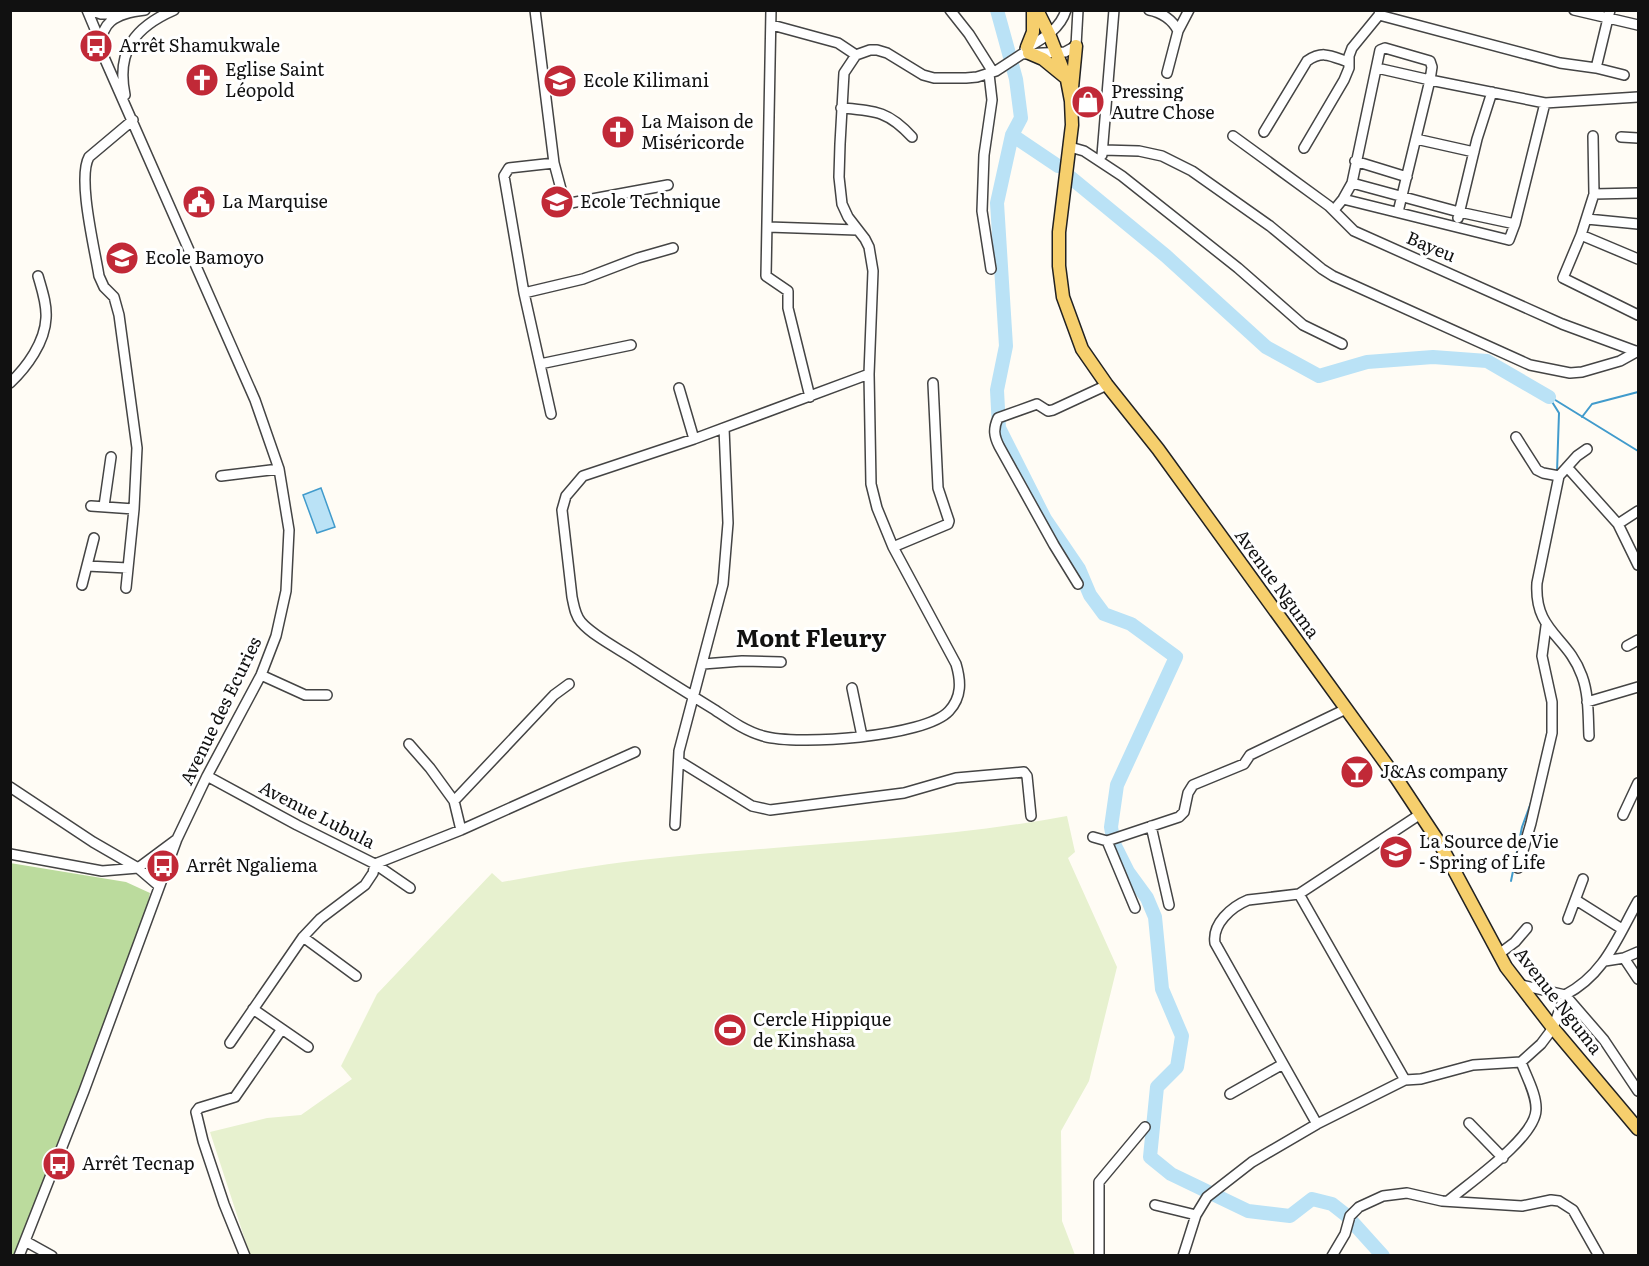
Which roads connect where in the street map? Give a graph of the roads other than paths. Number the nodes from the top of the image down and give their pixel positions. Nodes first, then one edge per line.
1 (88, 10) edge
2 (145, 10) edge
3 (174, 10) edge
4 (535, 10) edge
5 (771, 10) edge
6 (950, 10) edge
7 (1035, 10) edge
8 (1066, 10) edge
9 (1078, 10) edge
10 (1114, 10) edge
11 (1190, 10) edge
12 (1574, 10) edge
13 (1153, 11) edge
14 (1380, 13) edge
15 (122, 14) junction
16 (1609, 15) edge
17 (771, 25) junction
18 (1638, 25) edge
19 (1178, 32) junction
20 (1049, 34) junction
21 (100, 41) junction
22 (1076, 46) junction
23 (1025, 51) junction
24 (1057, 52) junction
25 (856, 55) junction
26 (1348, 62) junction
27 (1377, 68) junction
28 (1596, 68) junction
29 (994, 71) junction
30 (1167, 73) dead end
31 (1624, 75) dead end
32 (1067, 80) junction
33 (1430, 80) junction
34 (1492, 92) junction
35 (1638, 97) edge
36 (1071, 101) junction
37 (1545, 103) junction
38 (841, 108) junction
39 (128, 109) junction
40 (132, 120) junction
41 (1264, 132) dead end
42 (1233, 136) dead end
43 (1593, 136) dead end
44 (912, 137) dead end
45 (1621, 137) dead end
46 (1638, 138) edge
47 (1416, 139) junction
48 (1070, 147) junction
49 (1304, 148) dead end
50 (1103, 150) junction
51 (1474, 152) junction
52 (1355, 161) junction
53 (1102, 162) junction
54 (554, 163) junction
55 (1407, 177) junction
56 (1352, 183) junction
57 (668, 185) dead end
58 (1638, 193) edge
59 (1594, 194) junction
60 (1402, 197) junction
61 (1343, 199) junction
62 (1334, 210) junction
63 (1398, 212) junction
64 (1460, 212) junction
65 (1587, 219) junction
66 (1515, 224) junction
67 (1638, 224) edge
68 (768, 226) junction
69 (1455, 226) junction
70 (856, 230) junction
71 (1581, 235) junction
72 (673, 248) dead end
73 (1638, 259) edge
74 (991, 269) dead end
75 (39, 276) dead end
76 (524, 293) junction
77 (1638, 315) edge
78 (1342, 344) dead end
79 (631, 345) dead end
80 (1638, 352) edge
81 (540, 364) junction
82 (868, 374) junction
83 (10, 383) edge
84 (933, 383) dead end
85 (1107, 385) junction
86 (679, 388) dead end
87 (810, 397) junction
88 (550, 414) dead end
89 (724, 428) junction
90 (1516, 437) dead end
91 (694, 439) junction
92 (1587, 449) dead end
93 (111, 457) dead end
94 (1567, 467) junction
95 (279, 469) junction
96 (1555, 475) junction
97 (221, 476) dead end
98 (91, 506) dead end
99 (104, 506) junction
100 (134, 509) junction
101 (1638, 511) edge
102 (1618, 524) junction
103 (94, 538) dead end
104 (892, 547) junction
105 (1638, 561) edge
106 (87, 566) junction
107 (128, 568) junction
108 (1078, 584) dead end
109 (82, 585) dead end
110 (126, 588) dead end
111 (1546, 626) junction
112 (1638, 640) edge
113 (1627, 646) dead end
114 (781, 662) dead end
115 (703, 664) junction
116 (261, 675) junction
117 (569, 684) dead end
118 (1638, 687) edge
119 (852, 688) dead end
120 (327, 694) dead end
121 (695, 698) junction
122 (1587, 702) junction
123 (1346, 709) junction
124 (861, 736) junction
125 (1589, 736) dead end
126 (409, 744) dead end
127 (635, 752) dead end
128 (679, 761) junction
129 (207, 776) junction
130 (10, 787) edge
131 (1637, 789) edge
132 (454, 801) junction
133 (1419, 815) junction
134 (1623, 815) dead end
135 (1031, 816) dead end
136 (675, 825) dead end
137 (1151, 826) junction
138 (461, 830) junction
139 (1094, 837) dead end
140 (177, 838) junction
141 (1109, 840) junction
142 (10, 854) edge
143 (375, 864) junction
144 (138, 868) junction
145 (1518, 868) dead end
146 (1583, 879) dead end
147 (159, 886) junction
148 (410, 888) dead end
149 (1299, 894) junction
150 (1576, 900) junction
151 (1638, 901) edge
152 (1169, 905) dead end
153 (1135, 908) dead end
154 (1568, 919) dead end
155 (1527, 928) dead end
156 (1622, 929) junction
157 (303, 937) junction
158 (1638, 952) edge
159 (1499, 954) junction
160 (1624, 958) junction
161 (1605, 961) junction
162 (356, 976) dead end
163 (1638, 979) edge
164 (1521, 985) junction
165 (1565, 995) junction
166 (253, 1009) junction
167 (1553, 1028) junction
168 (282, 1029) junction
169 (230, 1043) dead end
170 (308, 1047) dead end
171 (1521, 1062) junction
172 (1283, 1064) junction
173 (1404, 1080) junction
174 (1638, 1091) edge
175 (1230, 1094) dead end
176 (1469, 1123) dead end
177 (1317, 1124) junction
178 (1144, 1127) dead end
179 (1638, 1129) edge
180 (1503, 1158) junction
181 (1448, 1201) junction
182 (1155, 1205) dead end
183 (1196, 1215) junction
184 (25, 1241) junction
185 (20, 1256) edge
186 (52, 1256) edge
187 (245, 1256) edge
188 (1099, 1256) edge
189 (1183, 1256) edge
190 (1332, 1256) edge
191 (1599, 1256) edge

1 - 15 street
1 - 21 street, Avenue des Ecuries
2 - 15 street
3 - 39 street, Avenue des Ecuries
4 - 54 street
5 - 17 street
6 - 29 street
7 - 20 main road, Avenue Nguma
7 - 23 main road
8 - 20 street
9 - 22 street
10 - 50 street
11 - 19 street
12 - 16 street
13 - 19 street
14 - 26 street
14 - 28 street
15 - 21 street
16 - 18 street
16 - 28 street
17 - 25 street
17 - 68 street
19 - 30 street
20 - 23 street
20 - 24 main road, Avenue Nguma
21 - 39 street, Avenue des Ecuries
22 - 24 street
22 - 36 main road
23 - 24 street
23 - 29 street
23 - 32 main road
24 - 32 main road, Avenue Nguma
25 - 29 street
25 - 38 street
26 - 41 street
26 - 49 street
27 - 33 street
27 - 33 street
27 - 52 street
28 - 31 street
29 - 74 street
32 - 36 main road, Avenue Nguma
33 - 34 street
33 - 47 street
34 - 37 street
34 - 51 street
35 - 37 street
36 - 48 main road, Avenue Nguma
37 - 66 street
38 - 44 street
38 - 70 street
39 - 40 street, Avenue des Ecuries
40 - 95 street, Avenue des Ecuries
40 - 100 street
42 - 62 street, Bayeu
43 - 59 street
45 - 46 street
47 - 51 street
47 - 55 street
48 - 53 street
48 - 85 main road, Avenue Nguma
50 - 53 street
50 - 80 street
51 - 64 street
52 - 55 street
52 - 56 street
53 - 78 street
54 - 57 street
54 - 76 street
55 - 60 street
56 - 60 street
56 - 61 street
58 - 59 street
59 - 65 street
60 - 63 street
60 - 64 street
61 - 62 street
61 - 63 street
62 - 80 street, Bayeu
63 - 69 street
64 - 66 street
64 - 69 street
65 - 67 street
65 - 71 street
66 - 69 street
68 - 70 street
68 - 87 street
70 - 82 street
71 - 73 street
71 - 77 street
72 - 76 street
75 - 83 street
76 - 81 street
79 - 81 street
81 - 88 street
82 - 87 street
82 - 104 street
84 - 104 street
85 - 108 street
85 - 123 main road, Avenue Nguma
86 - 91 street
87 - 89 street
89 - 91 street
89 - 115 street
90 - 96 street
91 - 121 street
92 - 94 street
93 - 99 street
94 - 96 street
94 - 102 street
95 - 97 street
95 - 116 street, Avenue des Ecuries
96 - 111 street
98 - 99 street
99 - 100 street
100 - 107 street
101 - 102 street
102 - 105 street
103 - 106 street
104 - 124 street
106 - 107 street
106 - 109 street
107 - 110 street
111 - 122 street
111 - 145 street
112 - 113 street
114 - 115 street
115 - 121 street
116 - 120 street
116 - 129 street, Avenue des Ecuries
117 - 132 street
118 - 122 street
119 - 124 street
121 - 124 street
121 - 128 street
122 - 125 street
123 - 133 main road, Avenue Nguma
123 - 137 street
126 - 132 street
127 - 138 street
128 - 135 street
128 - 136 street
129 - 140 street, Avenue des Ecuries
129 - 143 street, Avenue Lubula
130 - 144 street
131 - 134 street
132 - 138 street
133 - 149 street
133 - 159 main road, Avenue Nguma
137 - 141 street
137 - 152 street
138 - 143 street
139 - 141 street
140 - 144 street
140 - 147 street, Avenue des Ecuries
141 - 153 street
142 - 144 street
143 - 148 street, Avenue Lubula
143 - 157 street
144 - 147 street
146 - 150 street
147 - 184 street, Avenue des Ecuries
149 - 172 street
149 - 173 street
150 - 154 street
150 - 156 street
151 - 156 street
155 - 159 street
156 - 161 street
157 - 162 street
157 - 166 street
158 - 160 street
159 - 164 main road, Avenue Nguma
160 - 161 street
160 - 163 street
161 - 165 street
164 - 165 street
164 - 167 main road, Avenue Nguma
165 - 167 street
165 - 174 street
166 - 168 street
166 - 169 street
167 - 171 street
167 - 179 main road, Avenue Nguma
168 - 170 street
168 - 187 street
171 - 173 street
171 - 180 street
172 - 175 street
172 - 177 street
173 - 177 street
176 - 180 street
177 - 183 street
178 - 188 street
180 - 181 street
181 - 190 street
181 - 191 street
182 - 183 street
183 - 189 street
184 - 185 street, Avenue des Ecuries
184 - 186 street

